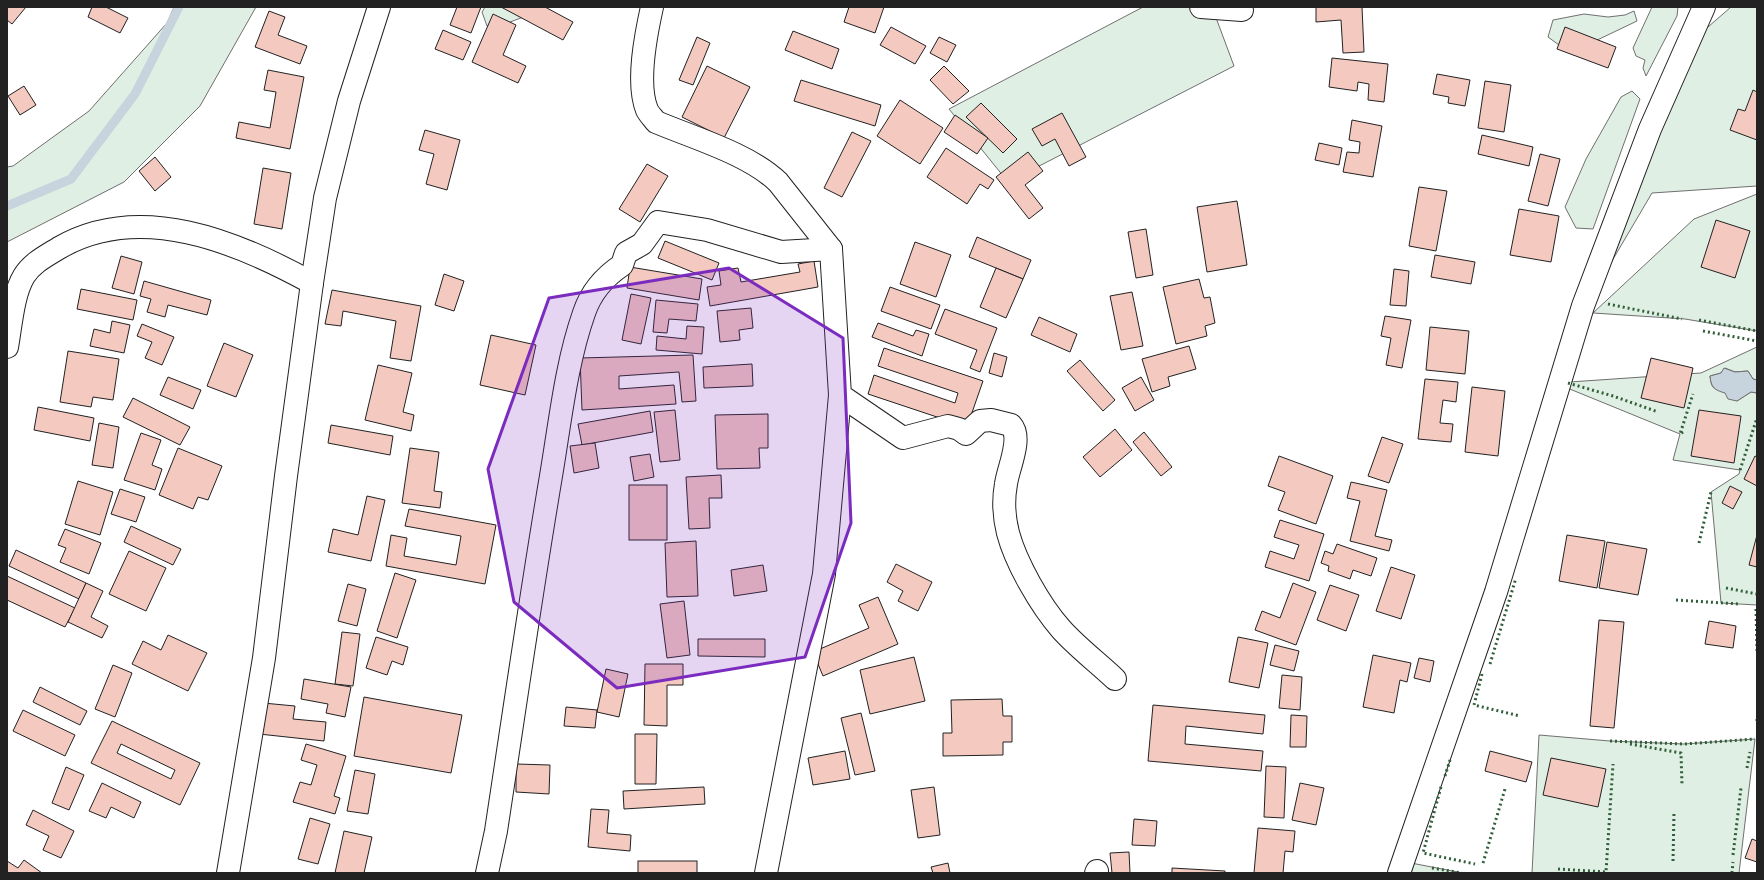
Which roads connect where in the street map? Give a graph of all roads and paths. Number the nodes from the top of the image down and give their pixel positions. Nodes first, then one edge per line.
1 (379, 7) edge
2 (652, 7) edge
3 (1201, 7) edge
4 (1704, 7) edge
5 (1242, 10) dead end
6 (831, 249) junction
7 (312, 283) junction
8 (7, 347) edge
9 (840, 395) junction
10 (1115, 678) dead end
11 (228, 873) edge
12 (488, 873) edge
13 (766, 873) edge
14 (1399, 873) edge

1 - 7 street
2 - 6 street
3 - 5 street
4 - 14 street
6 - 9 street
6 - 12 street
7 - 8 street
7 - 11 street
9 - 10 street
9 - 13 street

